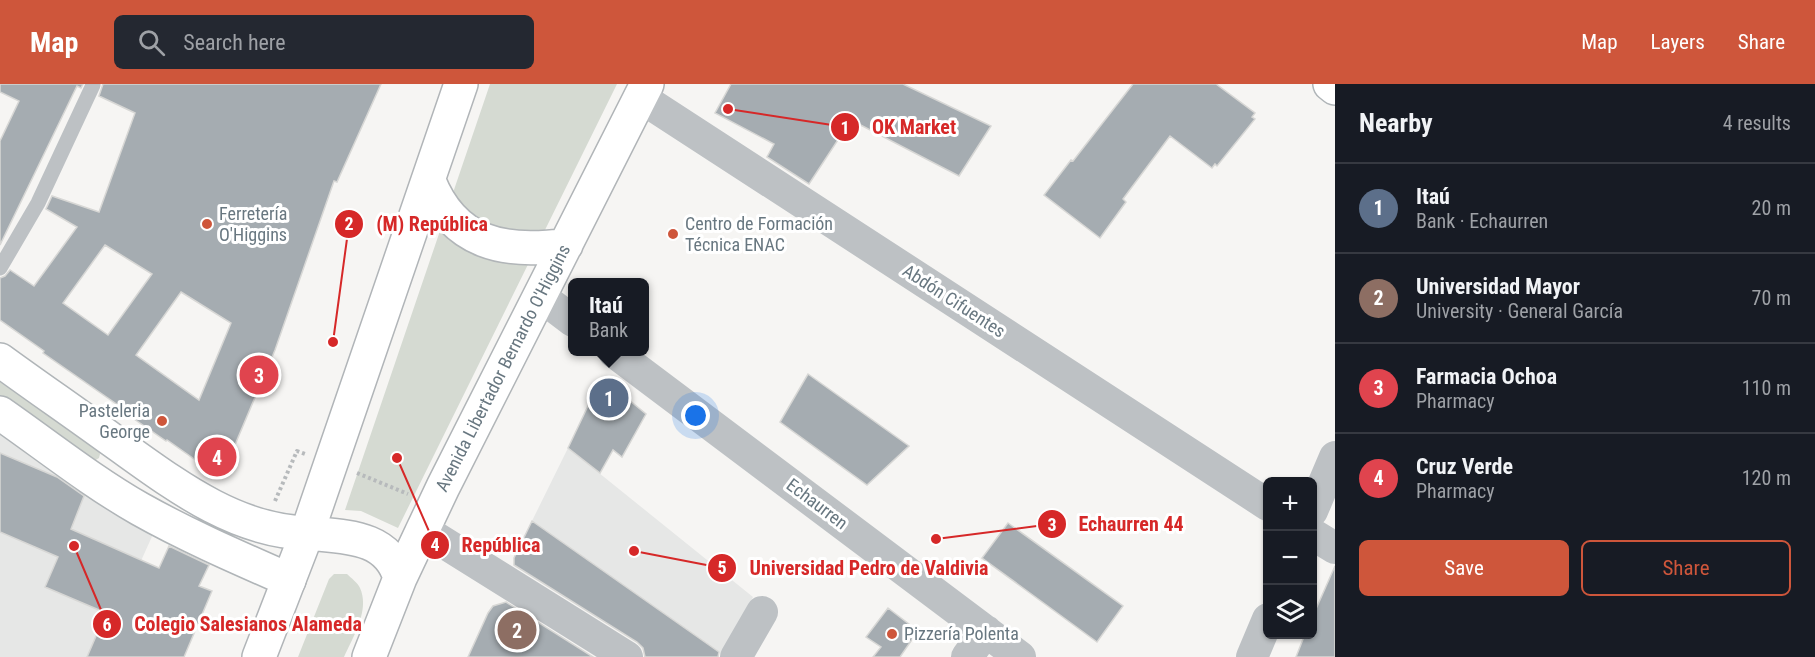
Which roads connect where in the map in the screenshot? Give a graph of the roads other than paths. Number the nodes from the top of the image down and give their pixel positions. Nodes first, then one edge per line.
1 (461, 84) edge
2 (1330, 84) edge
3 (93, 85) edge
4 (1335, 88) edge
5 (643, 91) edge
6 (429, 181) junction
7 (566, 245) junction
8 (0, 268) edge
9 (540, 296) junction
10 (568, 317) edge
11 (621, 356) edge
12 (0, 360) edge
13 (0, 413) edge
14 (1335, 457) edge
15 (1317, 499) edge
16 (1263, 502) edge
17 (422, 529) junction
18 (307, 533) junction
19 (1317, 537) edge
20 (1335, 548) edge
21 (400, 578) junction
22 (289, 580) junction
23 (762, 612) dead end
24 (986, 631) junction
25 (1263, 632) edge
26 (259, 657) edge
27 (369, 657) edge
28 (627, 657) edge
29 (736, 657) edge
30 (967, 657) edge
31 (1020, 657) edge
32 (1252, 657) edge

1 - 6 main road
2 - 4 main road
3 - 8 lane
5 - 7 main road, Avenida Libertador Bernardo O'Higgins
5 - 16 street, Abdón Cifuentes
6 - 7 main road
6 - 18 main road
7 - 9 main road, Avenida Libertador Bernardo O'Higgins
9 - 10 street
9 - 17 main road, Avenida Libertador Bernardo O'Higgins
11 - 24 street, Echaurren
12 - 18 main road
13 - 22 main road
14 - 15 street
17 - 21 main road, Avenida Libertador Bernardo O'Higgins
17 - 28 street
18 - 21 main road
18 - 22 main road
19 - 20 street
21 - 27 main road, Avenida Libertador Bernardo O'Higgins
22 - 26 main road
23 - 29 street
24 - 30 street
24 - 31 street, Echaurren
25 - 32 street

